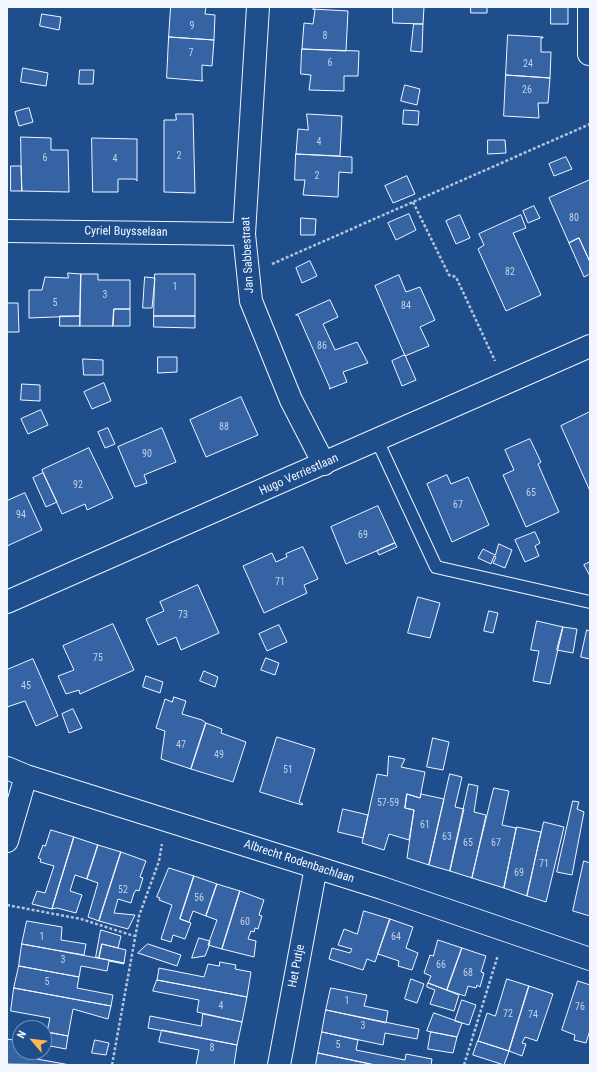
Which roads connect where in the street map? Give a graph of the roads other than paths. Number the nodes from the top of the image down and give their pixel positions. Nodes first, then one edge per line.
1 (258, 7) edge
2 (589, 7) edge
3 (589, 54) edge
4 (7, 231) edge
5 (244, 234) junction
6 (590, 346) edge
7 (377, 440) junction
8 (324, 464) junction
9 (7, 602) edge
10 (590, 602) edge
11 (17, 772) edge
12 (7, 841) edge
13 (316, 867) junction
14 (590, 959) edge
15 (279, 1065) edge

1 - 5 street, Jan Sabbestraat
2 - 3 street
4 - 5 street, Cyriel Buysselaan
5 - 8 street, Jan Sabbestraat
6 - 7 street, Hugo Verriestlaan
7 - 8 street, Hugo Verriestlaan
7 - 10 lane
8 - 9 street, Hugo Verriestlaan
11 - 12 street
11 - 13 street, Albrecht Rodenbachlaan
13 - 14 street, Albrecht Rodenbachlaan
13 - 15 street, Het Putje

